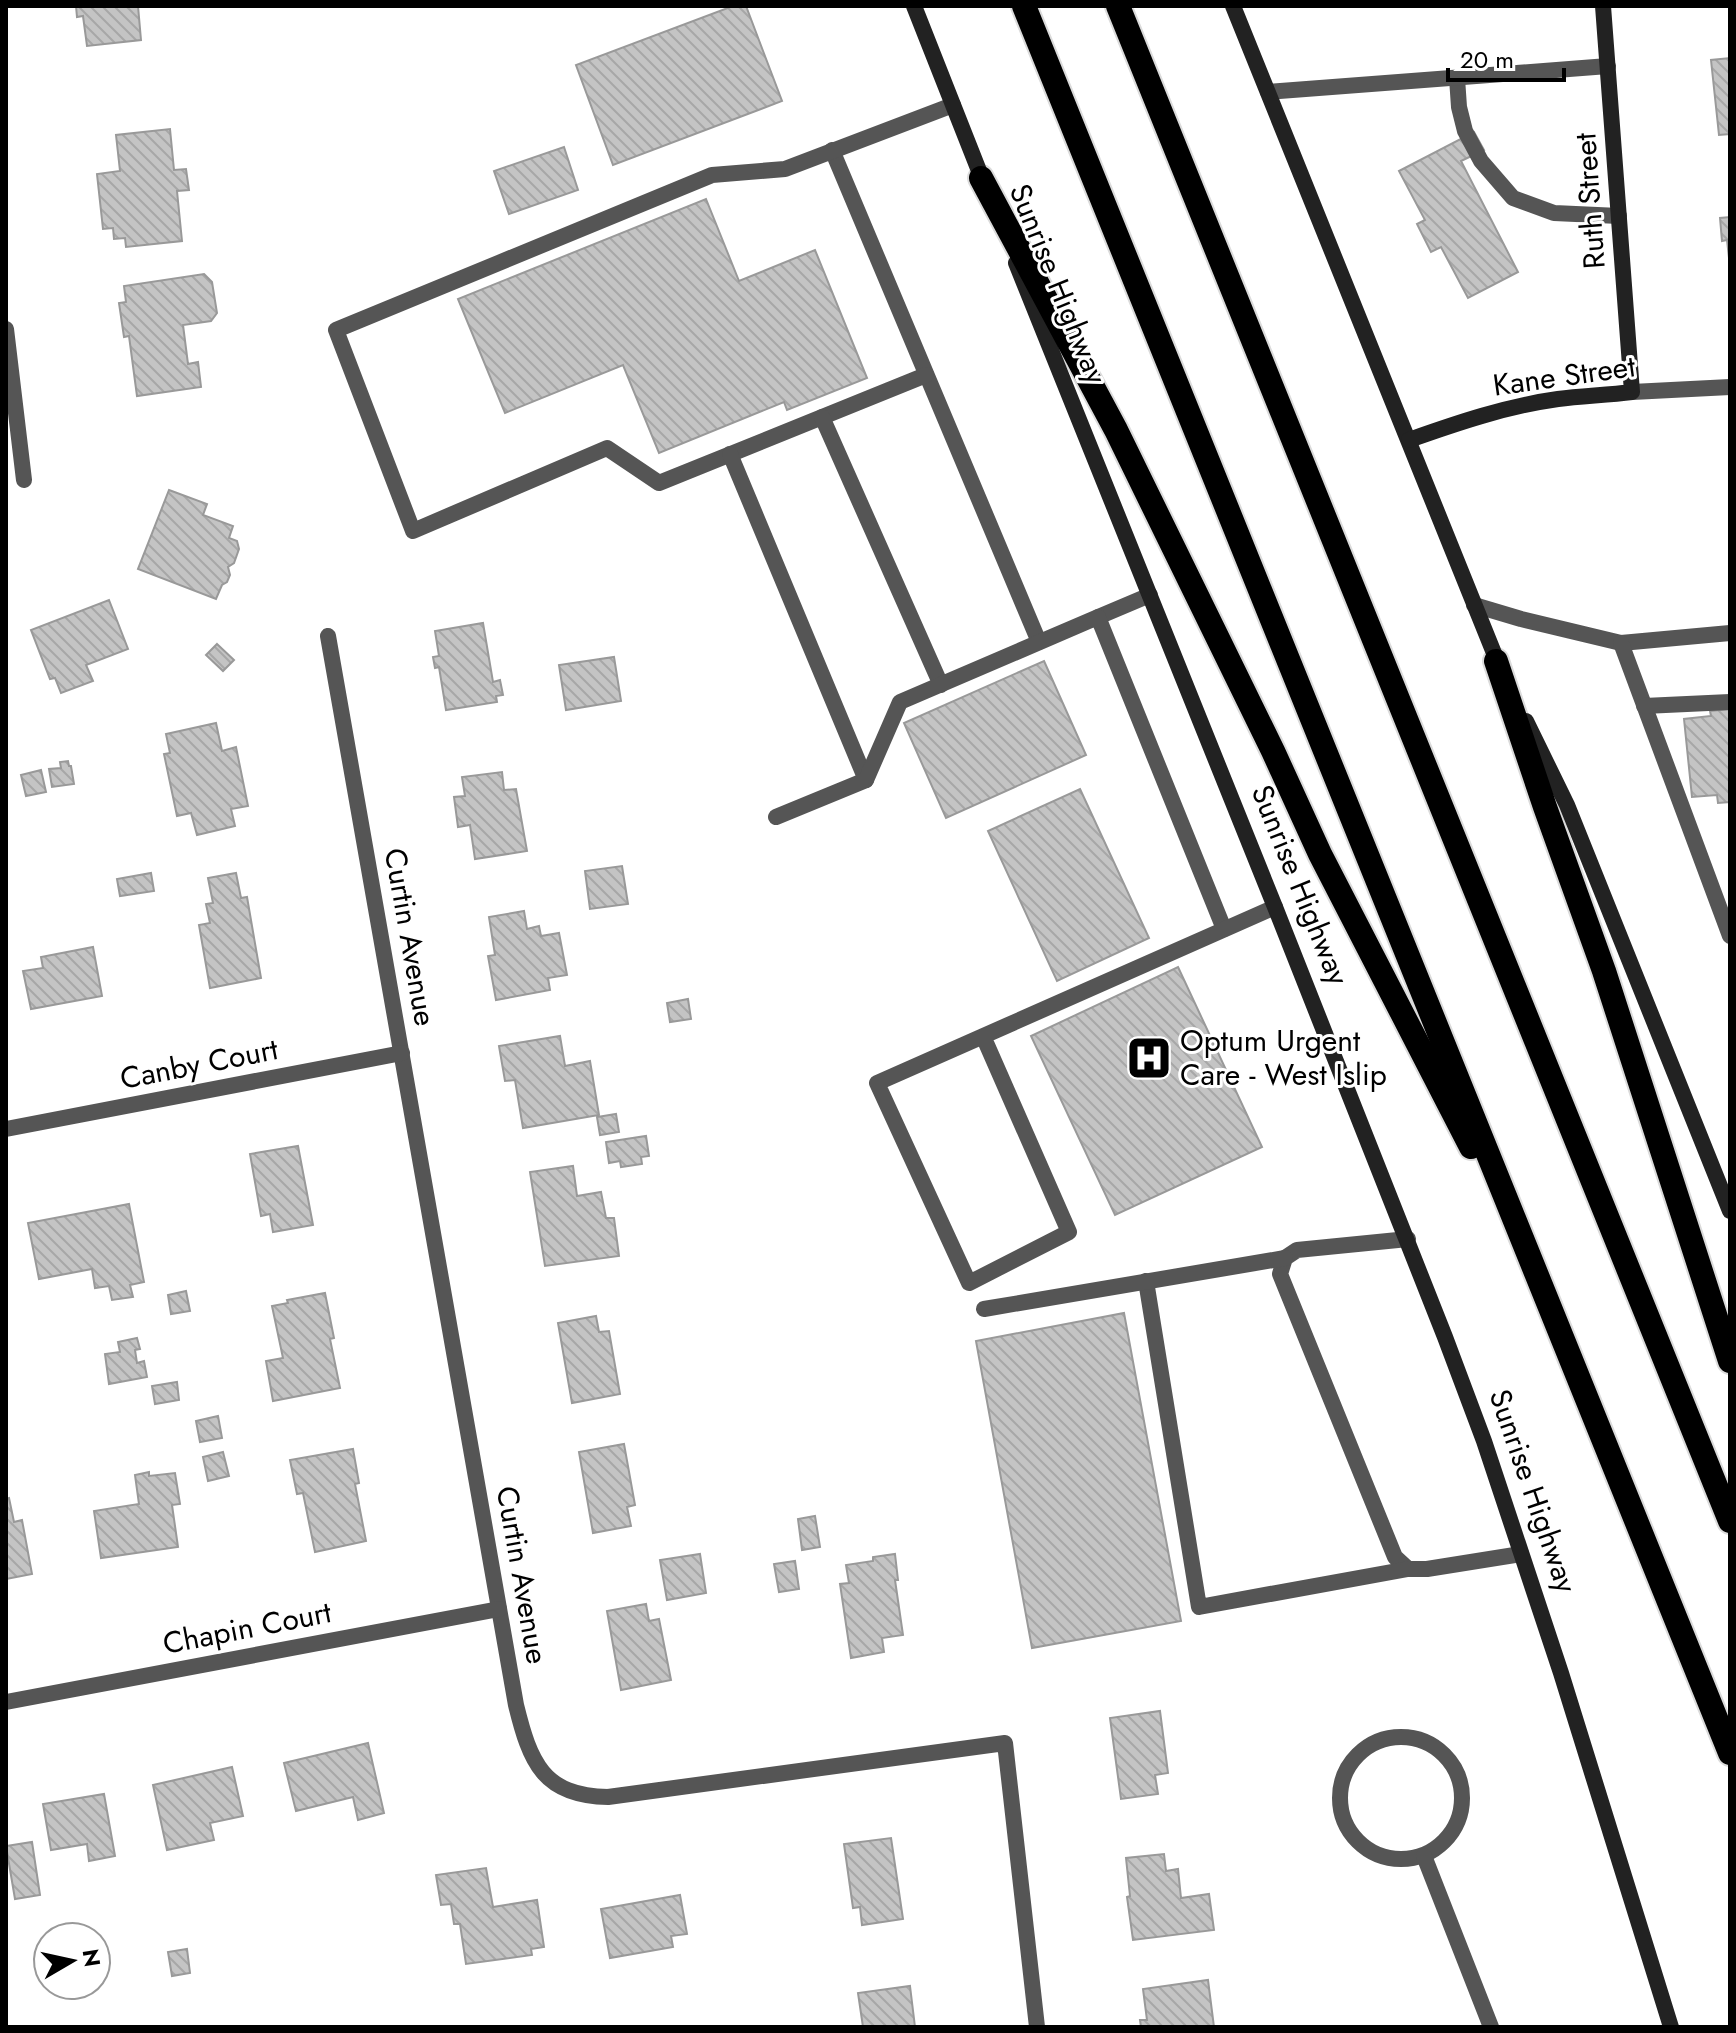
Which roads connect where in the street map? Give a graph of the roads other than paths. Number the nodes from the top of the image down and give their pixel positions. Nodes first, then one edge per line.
1 (914, 6) edge
2 (1024, 6) edge
3 (1118, 6) edge
4 (1233, 6) edge
5 (1603, 6) edge
6 (1608, 66) junction
7 (1457, 78) junction
8 (1268, 92) junction
9 (953, 105) junction
10 (832, 150) junction
11 (981, 178) junction
12 (1619, 216) junction
13 (6, 329) edge
14 (926, 375) junction
15 (1730, 387) edge
16 (1632, 392) junction
17 (822, 417) junction
18 (1409, 440) junction
19 (730, 454) junction
20 (24, 480) dead end
21 (1150, 595) junction
22 (1474, 605) junction
23 (1098, 617) junction
24 (1730, 633) edge
25 (328, 636) dead end
26 (1039, 642) junction
27 (1621, 643) junction
28 (1496, 661) junction
29 (941, 685) junction
30 (1730, 702) edge
31 (1644, 706) junction
32 (866, 780) junction
33 (776, 817) dead end
34 (1724, 899) edge
35 (1275, 907) junction
36 (1224, 929) junction
37 (1730, 936) edge
38 (983, 1036) junction
39 (402, 1053) junction
40 (6, 1129) edge
41 (1730, 1211) edge
42 (1408, 1239) junction
43 (1285, 1258) junction
44 (1146, 1281) junction
45 (1541, 1285) junction
46 (984, 1309) dead end
47 (1730, 1361) edge
48 (1730, 1521) edge
49 (1521, 1554) junction
50 (1408, 1569) junction
51 (499, 1609) junction
52 (6, 1702) edge
53 (1730, 1753) edge
54 (1424, 1856) junction
55 (1037, 2027) edge
56 (1491, 2027) edge
57 (1671, 2027) edge

1 - 9 main road, Sunrise Highway
2 - 45 highway
3 - 48 highway
4 - 8 main road
5 - 6 main road, Ruth Street
6 - 7 street
6 - 12 main road, Ruth Street
7 - 8 street
7 - 12 street
8 - 18 main road
9 - 10 street
9 - 11 main road, Sunrise Highway
10 - 14 street
10 - 19 street
11 - 21 main road, Sunrise Highway
11 - 45 highway
12 - 16 main road, Ruth Street
13 - 20 street
14 - 17 street
14 - 26 street
15 - 16 street, Kane Street
16 - 18 main road, Kane Street
17 - 19 street
17 - 29 street
18 - 22 main road
19 - 32 street
21 - 23 street
21 - 35 main road, Sunrise Highway
22 - 27 street
22 - 28 main road
23 - 26 street
23 - 36 street
24 - 27 street
25 - 39 street, Curtin Avenue
26 - 29 street
27 - 31 street
28 - 41 main road
28 - 47 highway
29 - 32 street
30 - 31 street
31 - 34 street
32 - 33 street
34 - 37 street
35 - 36 street
35 - 42 main road, Sunrise Highway
36 - 38 street
38 - 38 street
39 - 40 street, Canby Court
39 - 51 street, Curtin Avenue
42 - 43 street
42 - 49 main road, Sunrise Highway
43 - 44 street
43 - 50 street
44 - 46 street
44 - 50 street
45 - 53 highway
49 - 50 street
49 - 57 main road, Sunrise Highway
51 - 52 street, Chapin Court
51 - 55 street, Curtin Avenue
54 - 54 street
54 - 56 street

